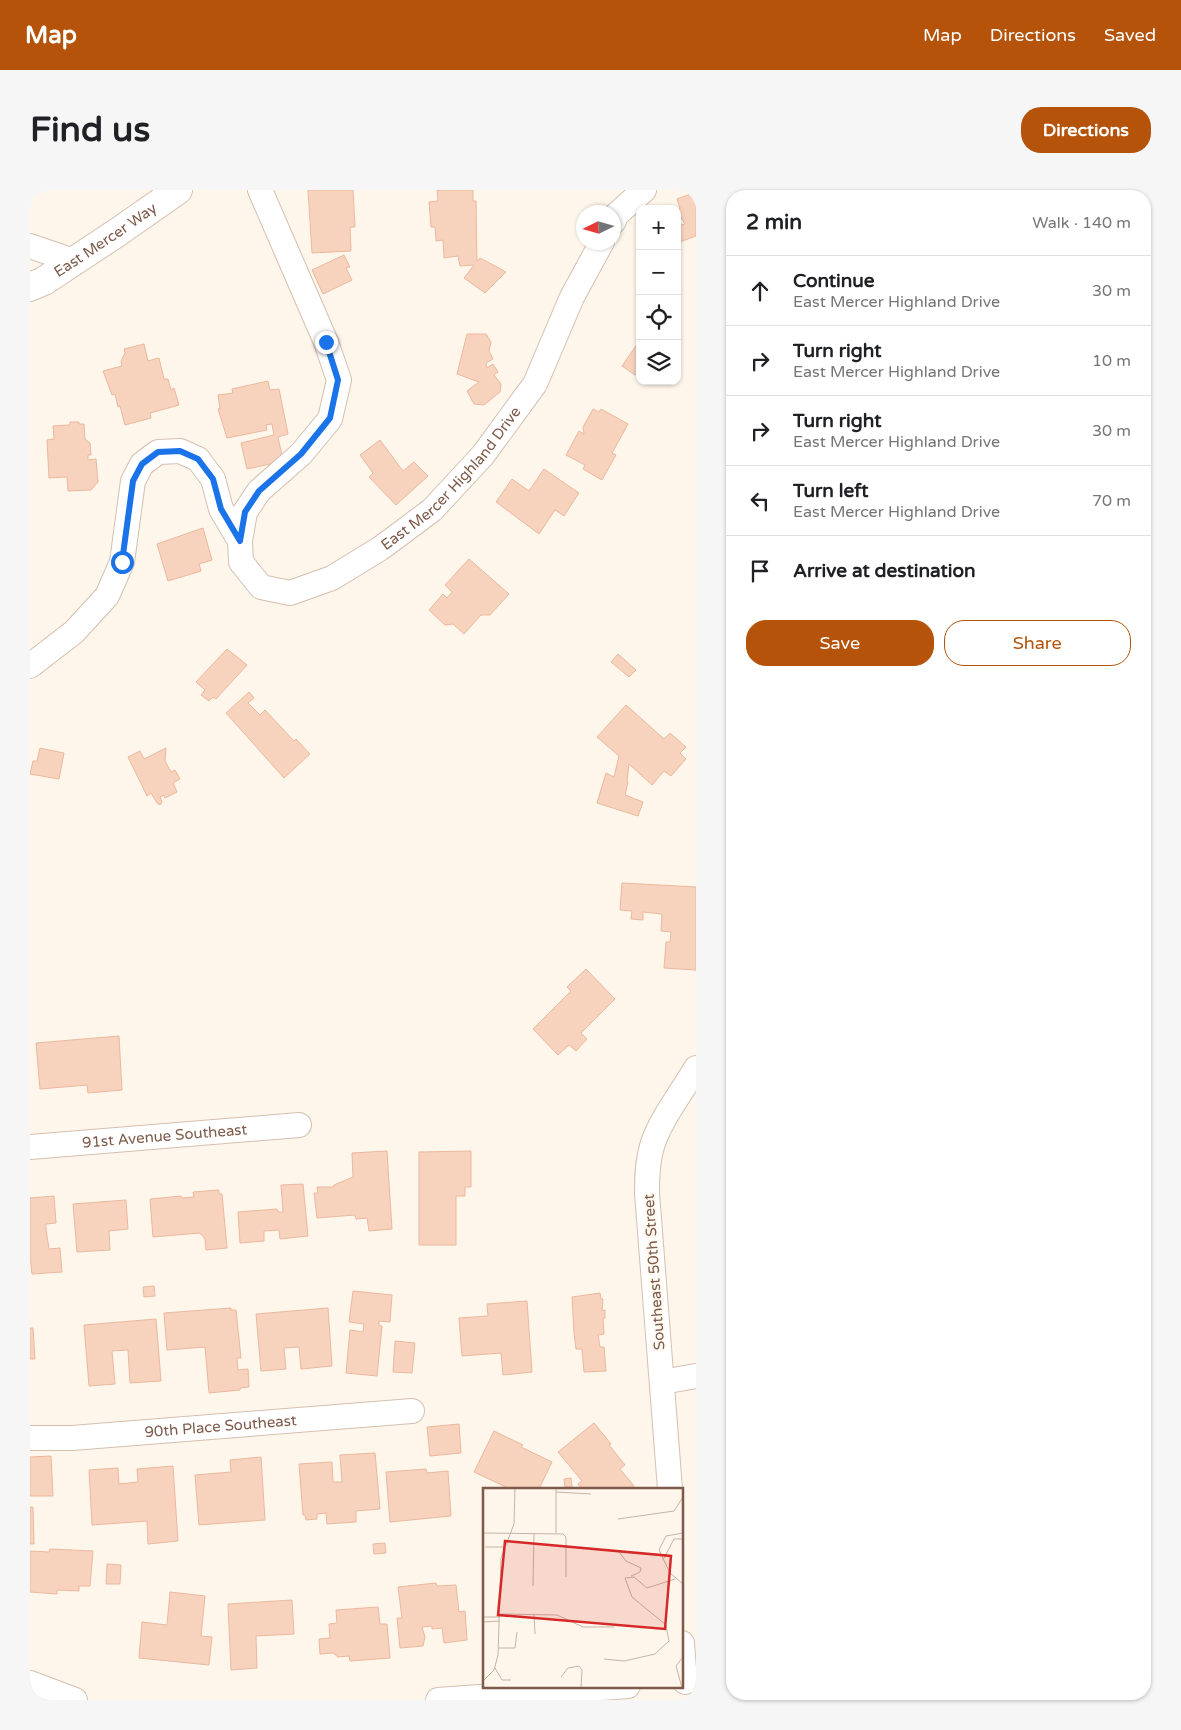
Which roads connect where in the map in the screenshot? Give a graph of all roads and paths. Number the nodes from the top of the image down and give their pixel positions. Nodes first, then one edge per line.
1 (178, 190) edge
2 (260, 190) edge
3 (644, 190) edge
4 (621, 211) edge
5 (30, 246) edge
6 (598, 250) edge
7 (74, 261) junction
8 (30, 287) edge
9 (240, 541) junction
10 (30, 666) edge
11 (696, 1068) edge
12 (299, 1125) dead end
13 (30, 1147) edge
14 (696, 1376) edge
15 (662, 1382) junction
16 (412, 1412) dead end
17 (30, 1438) edge
18 (670, 1488) edge
19 (684, 1656) edge
20 (688, 1682) edge
21 (30, 1683) edge
22 (601, 1688) edge
23 (75, 1700) edge
24 (438, 1700) edge

1 - 7 street, East Mercer Way
2 - 9 street, East Mercer Highland Drive
3 - 4 street
5 - 7 street
6 - 9 street, East Mercer Highland Drive
7 - 8 street, East Mercer Way
9 - 10 street, East Mercer Highland Drive
11 - 15 street, Southeast 50th Street
12 - 13 street, 91st Avenue Southeast
14 - 15 street
15 - 18 street, Southeast 50th Street
16 - 17 street, 90th Place Southeast
19 - 20 street
21 - 23 street
22 - 24 street

